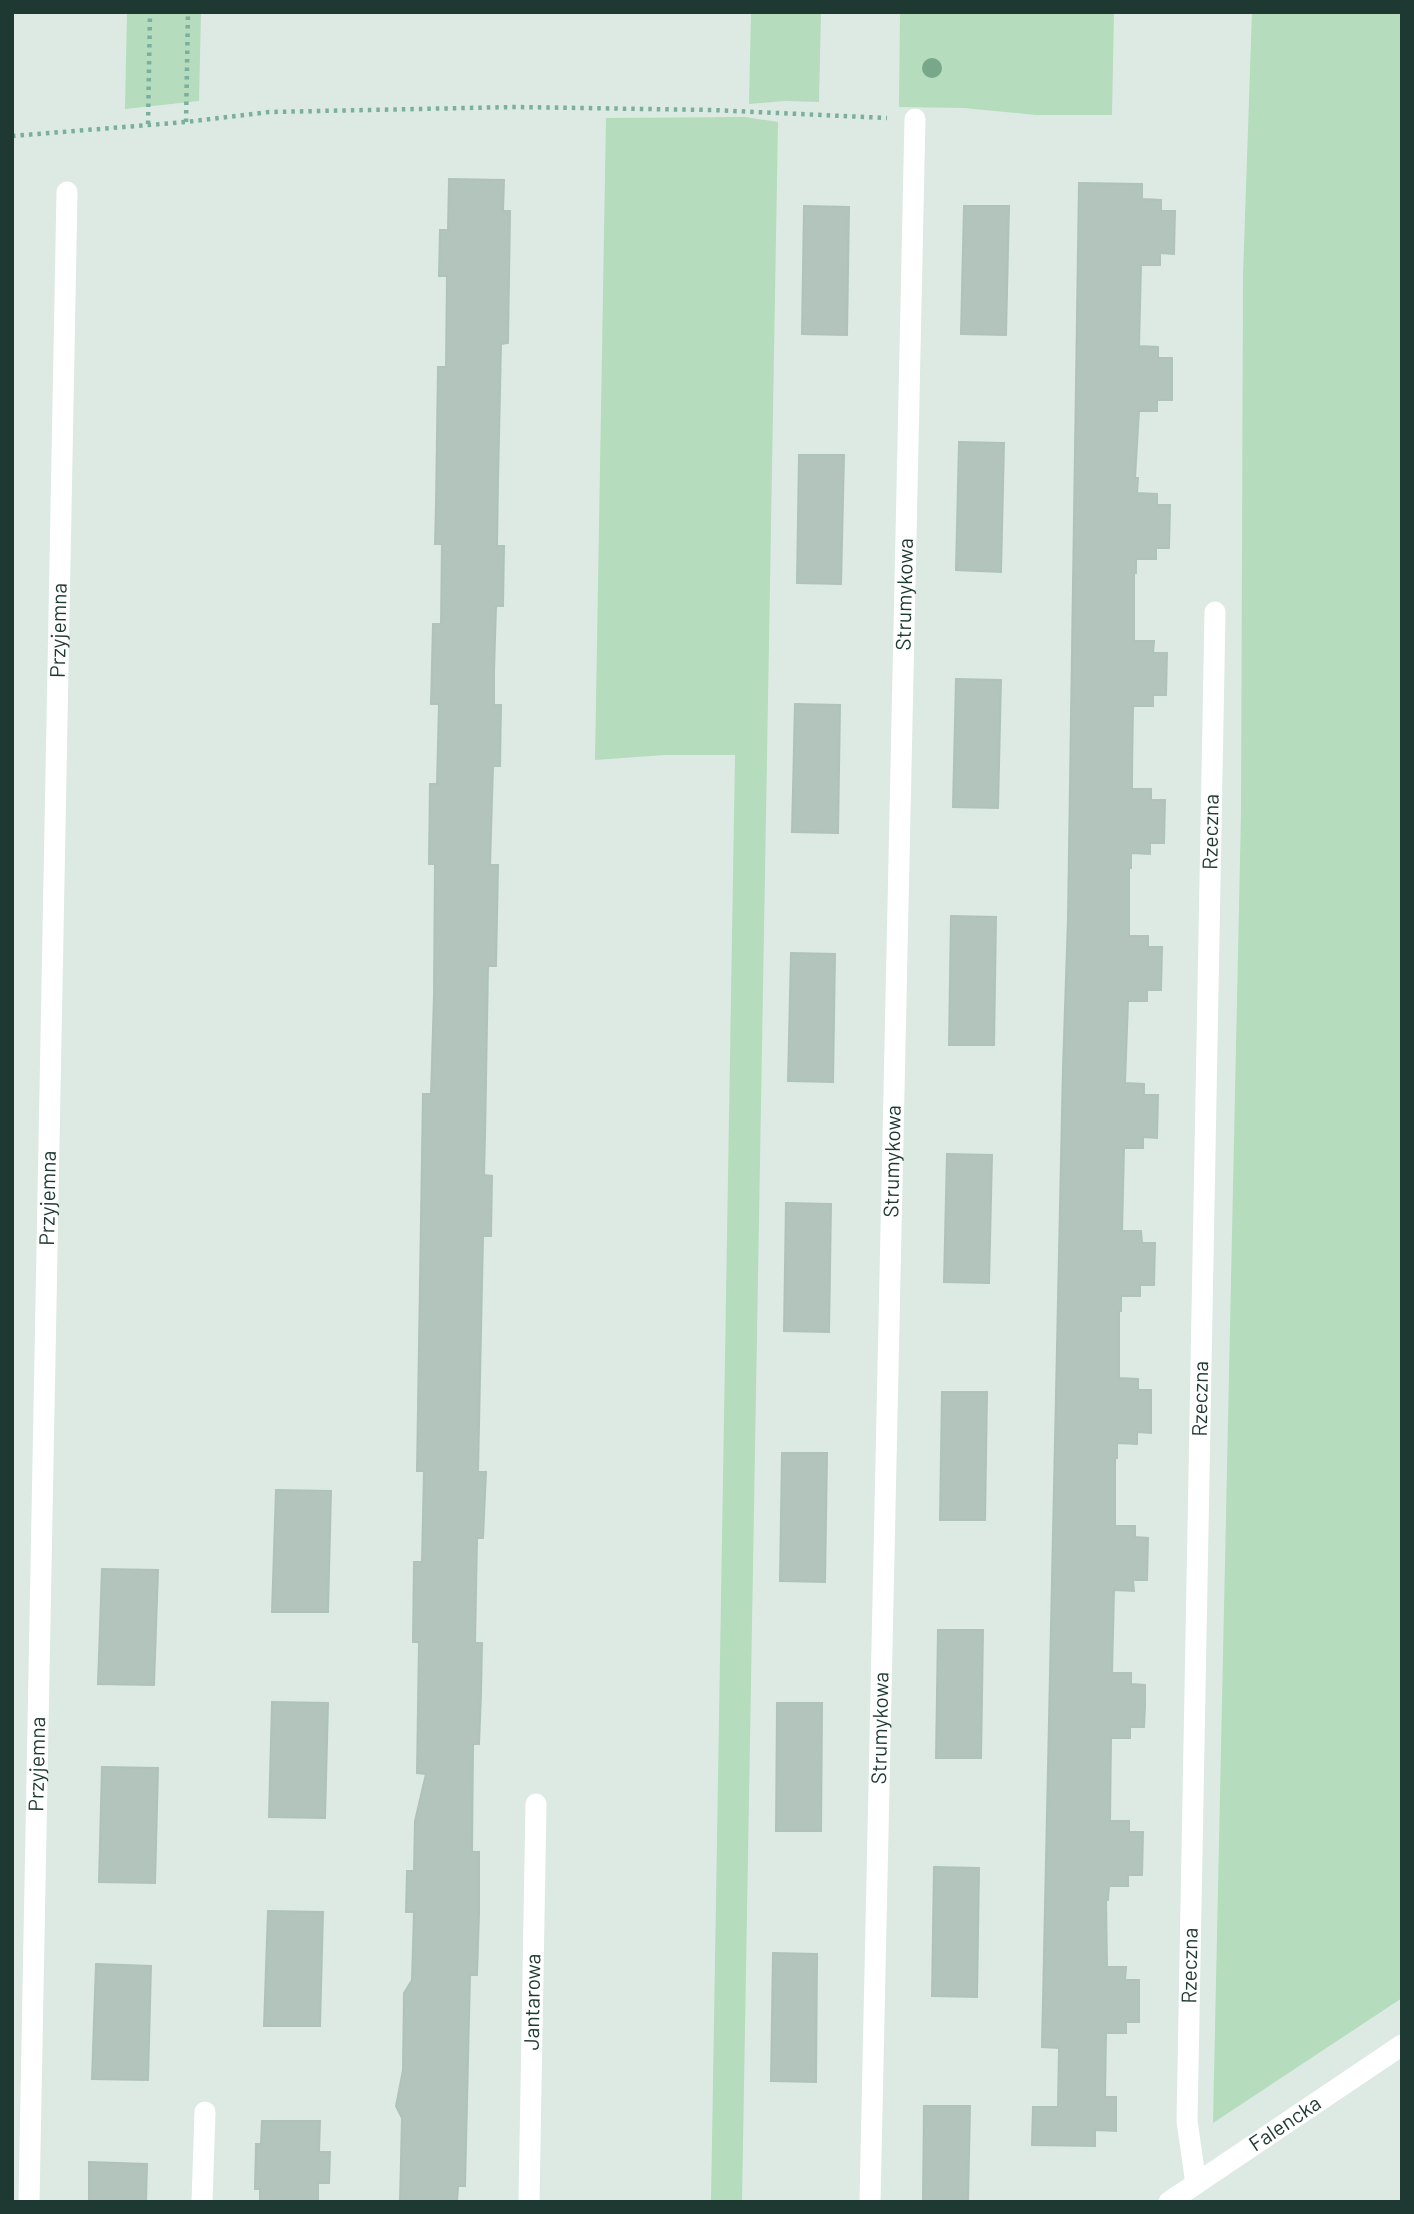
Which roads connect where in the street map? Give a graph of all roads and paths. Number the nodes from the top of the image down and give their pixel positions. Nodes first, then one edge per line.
1 (150, 12) edge
2 (188, 12) edge
3 (915, 120) joint
4 (187, 122) junction
5 (148, 124) junction
6 (12, 136) edge
7 (68, 192) dead end
8 (1215, 612) dead end
9 (536, 1804) dead end
10 (1402, 2045) edge
11 (205, 2112) dead end
12 (1196, 2184) junction
13 (29, 2202) edge
14 (202, 2202) edge
15 (529, 2202) edge
16 (870, 2202) edge
17 (1169, 2202) edge

1 - 5 path
2 - 4 path
3 - 4 path
3 - 16 street, Strumykowa
4 - 5 path
5 - 6 path
7 - 13 street, Przyjemna
8 - 12 street, Rzeczna
9 - 15 street, Jantarowa
10 - 12 street, Falencka
11 - 14 street
12 - 17 street, Falencka

